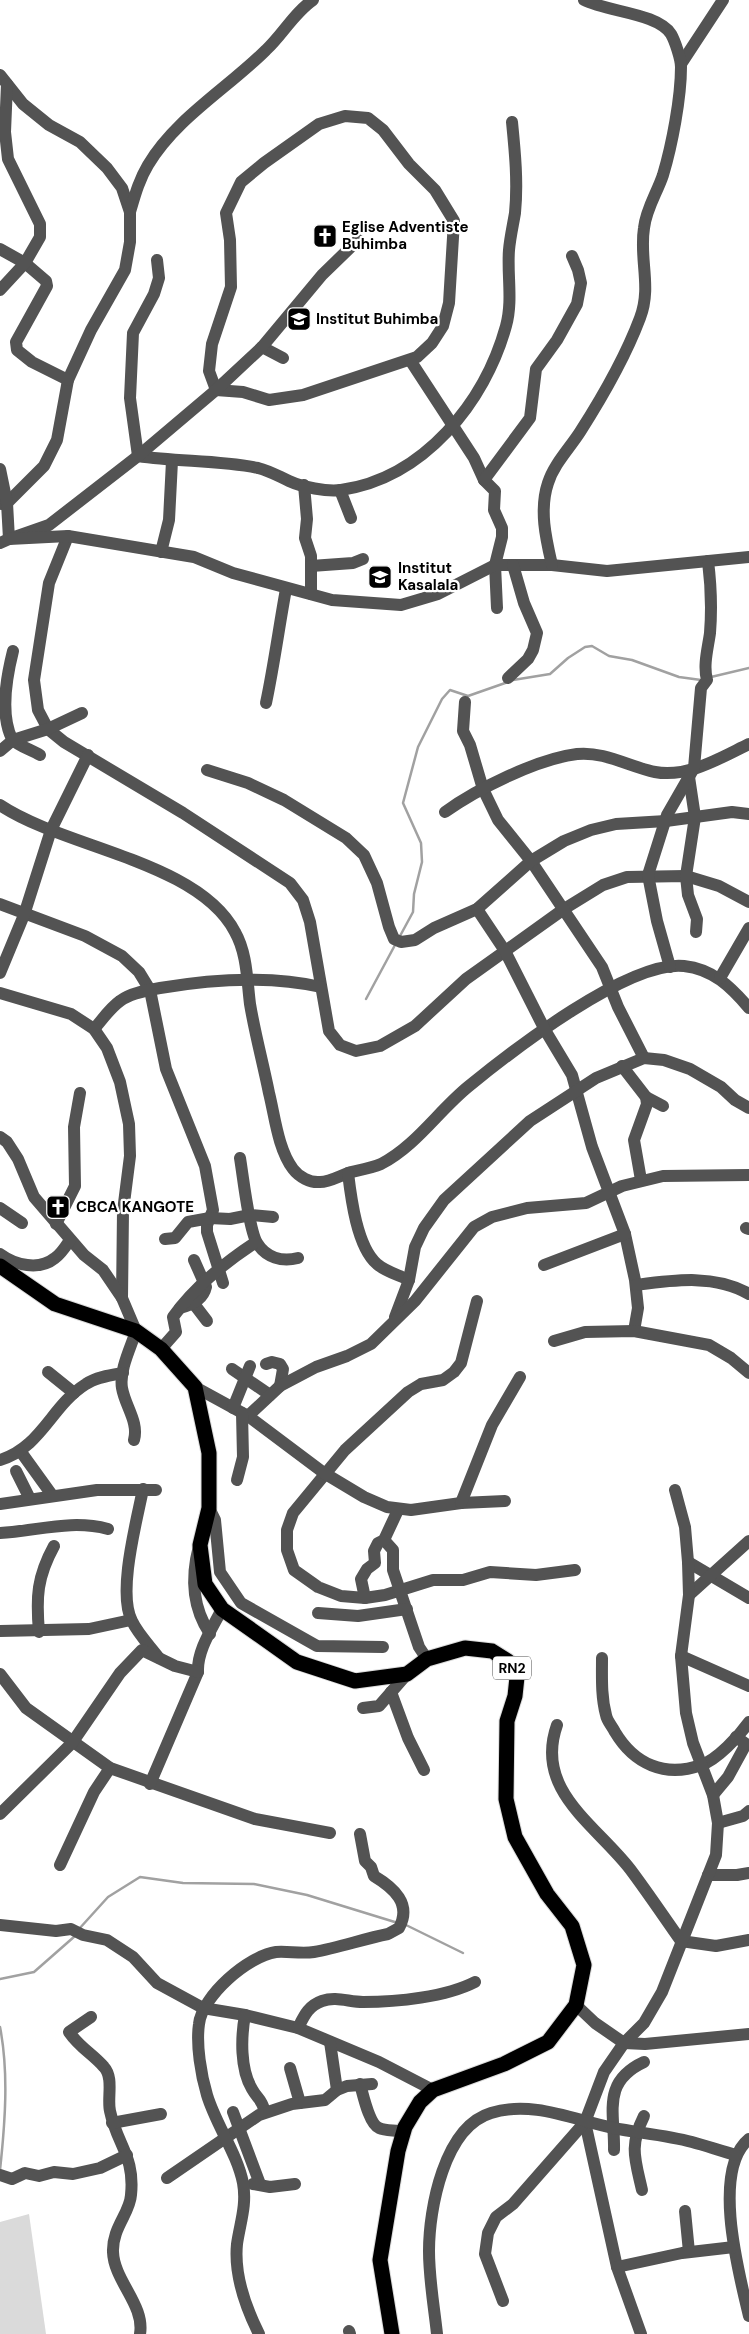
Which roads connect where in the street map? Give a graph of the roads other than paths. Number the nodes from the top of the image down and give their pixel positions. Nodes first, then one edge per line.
1 (313, 0) edge
2 (584, 0) edge
3 (723, 0) edge
4 (681, 64) junction
5 (3, 79) edge
6 (512, 122) dead end
7 (130, 212) junction
8 (358, 240) dead end
9 (0, 249) edge
10 (572, 256) dead end
11 (157, 260) dead end
12 (25, 263) junction
13 (0, 290) edge
14 (262, 347) junction
15 (282, 358) dead end
16 (410, 360) junction
17 (68, 380) junction
18 (216, 390) junction
19 (452, 425) junction
20 (138, 456) junction
21 (172, 461) junction
22 (0, 469) edge
23 (484, 480) junction
24 (304, 486) junction
25 (340, 490) junction
26 (4, 504) edge
27 (351, 518) dead end
28 (68, 536) junction
29 (4, 541) edge
30 (161, 552) junction
31 (749, 557) edge
32 (363, 559) dead end
33 (708, 561) junction
34 (495, 565) junction
35 (552, 565) junction
36 (311, 566) junction
37 (513, 566) junction
38 (286, 589) junction
39 (311, 594) junction
40 (497, 608) dead end
41 (13, 651) dead end
42 (508, 678) dead end
43 (465, 702) dead end
44 (266, 703) dead end
45 (82, 713) dead end
46 (48, 729) junction
47 (13, 740) junction
48 (749, 744) edge
49 (0, 751) edge
50 (40, 754) dead end
51 (88, 755) junction
52 (207, 770) dead end
53 (692, 773) junction
54 (483, 789) junction
55 (0, 805) edge
56 (445, 812) dead end
57 (749, 814) edge
58 (695, 816) junction
59 (666, 821) junction
60 (51, 830) junction
61 (531, 861) junction
62 (648, 875) junction
63 (686, 876) junction
64 (749, 902) edge
65 (0, 904) edge
66 (477, 909) junction
67 (564, 909) junction
68 (24, 915) junction
69 (749, 928) edge
70 (696, 932) dead end
71 (505, 951) junction
72 (670, 967) junction
73 (0, 973) edge
74 (720, 978) junction
75 (247, 980) junction
76 (321, 988) junction
77 (611, 988) junction
78 (150, 990) junction
79 (0, 994) edge
80 (749, 1008) edge
81 (94, 1029) junction
82 (545, 1030) junction
83 (644, 1058) junction
84 (622, 1066) junction
85 (576, 1092) junction
86 (80, 1093) dead end
87 (646, 1097) junction
88 (663, 1106) dead end
89 (749, 1108) edge
90 (0, 1137) edge
91 (240, 1158) dead end
92 (348, 1173) junction
93 (749, 1175) edge
94 (641, 1180) junction
95 (610, 1192) junction
96 (0, 1208) edge
97 (250, 1215) junction
98 (273, 1217) dead end
99 (210, 1218) junction
100 (22, 1223) dead end
101 (56, 1224) junction
102 (625, 1234) junction
103 (164, 1239) dead end
104 (70, 1240) junction
105 (256, 1242) junction
106 (0, 1254) edge
107 (298, 1258) dead end
108 (194, 1260) dead end
109 (544, 1265) dead end
110 (0, 1266) edge
111 (219, 1268) junction
112 (409, 1280) junction
113 (204, 1282) junction
114 (223, 1283) dead end
115 (636, 1285) junction
116 (749, 1294) edge
117 (122, 1298) junction
118 (478, 1301) dead end
119 (194, 1304) junction
120 (180, 1308) junction
121 (207, 1321) dead end
122 (392, 1325) junction
123 (634, 1330) junction
124 (136, 1331) junction
125 (554, 1342) dead end
126 (160, 1349) junction
127 (266, 1364) dead end
128 (232, 1369) dead end
129 (48, 1372) dead end
130 (248, 1372) junction
131 (123, 1373) junction
132 (749, 1373) edge
133 (520, 1377) dead end
134 (280, 1386) junction
135 (195, 1387) junction
136 (74, 1392) junction
137 (270, 1395) junction
138 (241, 1412) junction
139 (134, 1440) dead end
140 (21, 1452) junction
141 (0, 1460) edge
142 (16, 1471) dead end
143 (324, 1473) junction
144 (237, 1480) dead end
145 (143, 1489) junction
146 (156, 1490) dead end
147 (675, 1490) dead end
148 (52, 1495) junction
149 (30, 1499) junction
150 (505, 1501) dead end
151 (461, 1503) junction
152 (0, 1504) edge
153 (210, 1508) junction
154 (398, 1510) junction
155 (108, 1529) dead end
156 (0, 1533) edge
157 (384, 1540) junction
158 (749, 1542) edge
159 (200, 1545) junction
160 (54, 1546) dead end
161 (688, 1562) junction
162 (575, 1570) dead end
163 (711, 1574) junction
164 (401, 1589) junction
165 (689, 1595) junction
166 (364, 1598) junction
167 (749, 1598) edge
168 (407, 1609) junction
169 (222, 1610) junction
170 (318, 1613) dead end
171 (131, 1620) junction
172 (0, 1631) edge
173 (39, 1632) junction
174 (210, 1634) junction
175 (383, 1647) dead end
176 (681, 1656) junction
177 (602, 1658) dead end
178 (427, 1659) junction
179 (161, 1660) junction
180 (198, 1672) junction
181 (0, 1674) edge
182 (407, 1674) junction
183 (749, 1686) edge
184 (391, 1692) junction
185 (363, 1708) dead end
186 (749, 1722) edge
187 (557, 1725) dead end
188 (744, 1742) edge
189 (72, 1743) junction
190 (702, 1765) junction
191 (110, 1768) junction
192 (424, 1770) dead end
193 (150, 1784) junction
194 (713, 1795) junction
195 (749, 1811) edge
196 (0, 1814) edge
197 (718, 1822) junction
198 (330, 1833) dead end
199 (360, 1834) dead end
200 (60, 1865) dead end
201 (749, 1873) edge
202 (708, 1875) junction
203 (0, 1925) edge
204 (749, 1940) edge
205 (681, 1941) junction
206 (475, 1982) dead end
207 (576, 2005) junction
208 (203, 2008) junction
209 (245, 2015) junction
210 (91, 2017) dead end
211 (298, 2028) junction
212 (749, 2034) edge
213 (330, 2042) junction
214 (624, 2043) junction
215 (644, 2062) dead end
216 (290, 2068) dead end
217 (337, 2090) junction
218 (433, 2090) junction
219 (300, 2103) junction
220 (234, 2112) dead end
221 (265, 2112) junction
222 (162, 2114) dead end
223 (644, 2116) dead end
224 (585, 2122) junction
225 (112, 2123) junction
226 (240, 2128) junction
227 (615, 2128) junction
228 (403, 2132) junction
229 (636, 2132) junction
230 (224, 2138) junction
231 (747, 2143) edge
232 (614, 2150) dead end
233 (127, 2155) junction
234 (736, 2155) junction
235 (2, 2176) edge
236 (167, 2178) dead end
237 (243, 2183) junction
238 (260, 2184) junction
239 (295, 2184) dead end
240 (642, 2190) dead end
241 (685, 2211) dead end
242 (734, 2247) junction
243 (688, 2252) junction
244 (617, 2267) junction
245 (504, 2301) dead end
246 (749, 2316) edge
247 (391, 2332) edge
248 (140, 2334) edge
249 (259, 2334) edge
250 (437, 2334) edge
251 (641, 2334) edge

1 - 7 street
2 - 4 street
3 - 4 street
4 - 35 street
5 - 7 street
5 - 12 street
6 - 19 street
7 - 17 street
8 - 14 street
9 - 12 street
10 - 23 street
11 - 20 street
12 - 13 street
12 - 17 street
14 - 15 street
14 - 18 street
16 - 18 street
16 - 18 street
16 - 19 street
17 - 26 street
18 - 20 street
19 - 23 street
19 - 25 street
20 - 21 street
20 - 29 street
21 - 24 street
21 - 30 street
22 - 26 street
23 - 34 street
24 - 25 street
24 - 36 street
25 - 27 street
26 - 29 street
28 - 29 street
28 - 30 street
28 - 46 street
30 - 38 street
31 - 33 street
32 - 36 street
33 - 35 street
33 - 53 street
34 - 37 street
34 - 39 street
34 - 40 street
35 - 37 street
36 - 39 street
37 - 42 street
38 - 39 street
38 - 44 street
41 - 47 street
43 - 54 street
45 - 46 street
46 - 47 street
46 - 51 street
47 - 49 street
47 - 50 street
48 - 53 street
51 - 60 street
51 - 76 street
52 - 66 street
53 - 54 street
53 - 58 street
53 - 59 street
54 - 56 street
54 - 61 street
55 - 60 street
57 - 58 street
58 - 59 street
58 - 63 street
59 - 61 street
59 - 62 street
60 - 68 street
60 - 75 street
61 - 66 street
61 - 67 street
62 - 63 street
62 - 67 street
62 - 72 street
63 - 64 street
63 - 70 street
65 - 68 street
66 - 71 street
67 - 71 street
67 - 77 street
68 - 73 street
68 - 78 street
69 - 74 street
71 - 76 street
71 - 82 street
72 - 74 street
72 - 77 street
74 - 80 street
75 - 76 street
75 - 78 street
75 - 92 street
77 - 82 street
77 - 83 street
78 - 81 street
78 - 99 street
79 - 81 street
81 - 117 street
82 - 85 street
82 - 92 street
83 - 84 street
83 - 89 street
84 - 85 street
84 - 87 street
85 - 95 street
85 - 112 street
86 - 101 street
87 - 88 street
87 - 94 street
90 - 101 street
91 - 97 street
92 - 112 street
93 - 94 street
94 - 95 street
95 - 102 street
95 - 122 street
96 - 100 street
97 - 98 street
97 - 99 street
97 - 105 street
99 - 103 street
99 - 111 street
101 - 104 street
102 - 109 street
102 - 115 street
104 - 106 street
104 - 117 street
105 - 107 street
105 - 111 street
108 - 113 street
110 - 124 highway
111 - 113 street
111 - 114 street
112 - 122 street
113 - 119 street
113 - 120 street
115 - 116 street
115 - 123 street
117 - 124 street
118 - 143 street
119 - 120 street
119 - 121 street
120 - 126 street
122 - 134 street
123 - 125 street
123 - 132 street
124 - 126 highway
124 - 131 street
126 - 135 highway
127 - 134 street
128 - 130 street
129 - 136 street
130 - 137 street
130 - 138 street
131 - 136 street
131 - 139 street
133 - 151 street
134 - 137 street
135 - 138 street
135 - 153 highway, RN2
136 - 140 street
137 - 138 street
138 - 143 street
138 - 144 street
140 - 141 street
140 - 148 street
142 - 149 street
143 - 154 street
143 - 166 street
145 - 146 street
145 - 148 street
145 - 171 street
147 - 161 street
148 - 149 street
149 - 152 street
150 - 151 street
151 - 154 street
153 - 159 highway, RN2
153 - 175 street
154 - 157 street
155 - 156 street
157 - 164 street
157 - 166 street
158 - 163 street
159 - 169 highway, RN2
159 - 174 street
160 - 173 street
161 - 163 street
161 - 165 street
162 - 164 street
163 - 165 street
163 - 167 street
164 - 166 street
164 - 168 street
165 - 176 street
168 - 170 street
168 - 178 street
169 - 174 street
169 - 182 highway, RN2
171 - 173 street
171 - 179 street
172 - 173 street
174 - 180 street
176 - 183 street
176 - 190 street
177 - 190 street
178 - 182 highway, RN2
178 - 207 highway, RN2
179 - 180 street
179 - 189 street
180 - 193 street
181 - 189 street
182 - 184 street
184 - 185 street
184 - 192 street
186 - 188 street
187 - 205 street
188 - 190 street
188 - 194 street
189 - 191 street
189 - 196 street
190 - 194 street
191 - 193 street
191 - 200 street
193 - 198 street
194 - 197 street
195 - 197 street
197 - 202 street
199 - 208 street
201 - 202 street
202 - 205 street
203 - 208 street
204 - 205 street
205 - 214 street
206 - 211 street
207 - 214 street
207 - 218 highway, RN2
208 - 209 street
208 - 230 street
209 - 211 street
209 - 221 street
210 - 225 street
211 - 213 street
212 - 214 street
213 - 217 street
213 - 218 street
214 - 224 street
215 - 227 street
216 - 219 street
217 - 219 street
217 - 228 street
218 - 228 highway, RN2
219 - 221 street
220 - 226 street
221 - 226 street
222 - 225 street
223 - 229 street
224 - 227 street
224 - 244 street
224 - 245 street
224 - 250 street
225 - 233 street
226 - 230 street
226 - 238 street
227 - 229 street
227 - 232 street
228 - 247 highway, RN2
229 - 234 street
229 - 240 street
230 - 236 street
230 - 237 street
231 - 234 street
233 - 235 street
233 - 248 street
234 - 242 street
237 - 238 street
237 - 249 street
238 - 239 street
241 - 243 street
242 - 243 street
242 - 246 street
243 - 244 street
244 - 251 street

